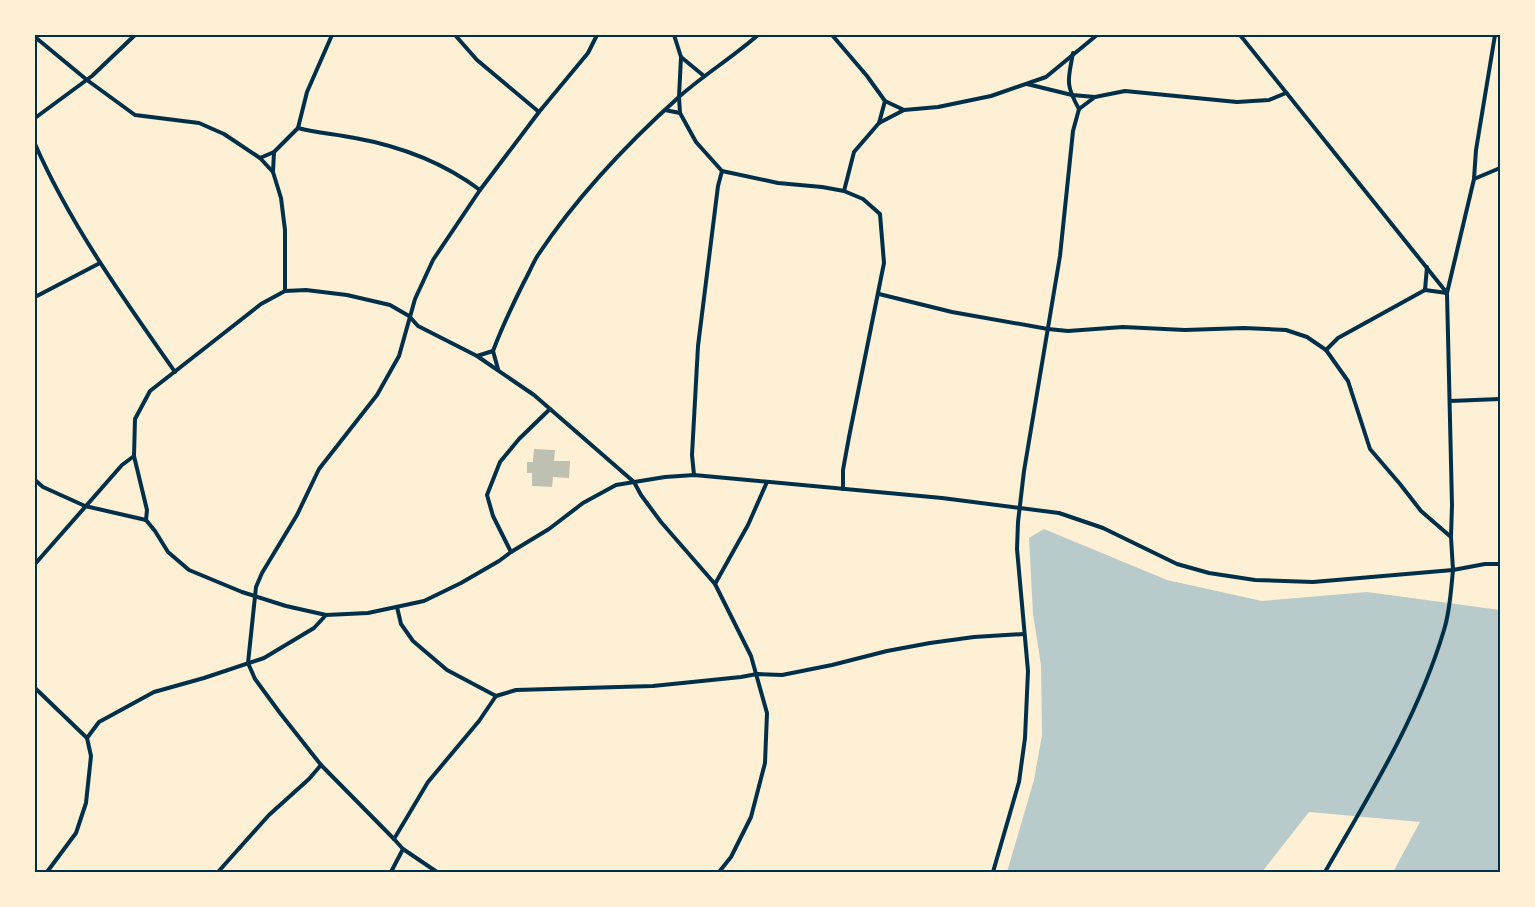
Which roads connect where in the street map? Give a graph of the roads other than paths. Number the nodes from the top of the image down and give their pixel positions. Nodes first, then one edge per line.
1 (135, 35) edge
2 (332, 35) edge
3 (454, 35) edge
4 (602, 35) edge
5 (674, 35) edge
6 (758, 35) edge
7 (832, 35) edge
8 (1097, 35) edge
9 (1240, 35) edge
10 (1495, 35) edge
11 (597, 36) edge
12 (35, 37) edge
13 (1073, 53) junction
14 (681, 57) junction
15 (704, 76) junction
16 (87, 80) junction
17 (1025, 83) junction
18 (1286, 93) junction
19 (1072, 95) junction
20 (679, 97) junction
21 (1095, 98) junction
22 (885, 101) junction
23 (1079, 109) junction
24 (665, 110) junction
25 (904, 110) junction
26 (539, 112) junction
27 (680, 113) junction
28 (35, 118) edge
29 (879, 123) junction
30 (298, 128) junction
31 (35, 144) edge
32 (274, 152) junction
33 (260, 158) junction
34 (1500, 168) edge
35 (722, 171) junction
36 (273, 172) junction
37 (1474, 179) junction
38 (480, 190) junction
39 (844, 192) junction
40 (100, 263) junction
41 (1427, 267) junction
42 (1424, 290) junction
43 (285, 291) junction
44 (1447, 293) junction
45 (879, 294) junction
46 (35, 297) edge
47 (410, 316) junction
48 (1048, 329) junction
49 (1326, 350) junction
50 (493, 351) junction
51 (477, 356) junction
52 (498, 369) junction
53 (175, 372) junction
54 (1500, 399) edge
55 (1450, 401) junction
56 (550, 409) junction
57 (134, 456) junction
58 (694, 476) junction
59 (35, 480) edge
60 (634, 482) junction
61 (767, 482) junction
62 (843, 489) junction
63 (85, 506) junction
64 (1019, 508) junction
65 (146, 520) junction
66 (1451, 537) junction
67 (511, 552) junction
68 (35, 564) edge
69 (1500, 564) edge
70 (1453, 570) junction
71 (715, 584) junction
72 (255, 597) junction
73 (398, 607) junction
74 (326, 615) junction
75 (1024, 634) junction
76 (248, 663) junction
77 (757, 674) junction
78 (35, 688) edge
79 (496, 696) junction
80 (87, 738) junction
81 (321, 765) junction
82 (394, 839) junction
83 (402, 849) junction
84 (47, 872) edge
85 (218, 872) edge
86 (391, 872) edge
87 (437, 872) edge
88 (719, 872) edge
89 (993, 872) edge
90 (1325, 872) edge

1 - 16 lane
2 - 30 lane
3 - 26 lane
4 - 11 lane
5 - 14 lane
6 - 15 lane
7 - 22 lane
8 - 13 lane
9 - 18 lane
10 - 37 lane
11 - 26 lane
12 - 16 lane
13 - 17 lane
13 - 19 lane
14 - 15 lane
14 - 20 lane
15 - 20 lane
16 - 28 lane
16 - 33 lane
17 - 19 lane
17 - 25 lane
18 - 21 lane
18 - 41 lane
19 - 21 lane
19 - 23 lane
20 - 24 lane
20 - 27 lane
21 - 23 lane
22 - 25 lane
22 - 29 lane
23 - 48 lane
24 - 27 lane
24 - 50 lane
25 - 29 lane
26 - 38 lane
27 - 35 lane
29 - 39 lane
30 - 32 lane
30 - 38 lane
31 - 40 lane
32 - 33 lane
32 - 36 lane
33 - 36 lane
34 - 37 lane
35 - 39 lane
35 - 58 lane
36 - 43 lane
37 - 44 lane
38 - 47 lane
39 - 45 lane
40 - 46 lane
40 - 53 lane
41 - 42 lane
41 - 44 lane
42 - 44 lane
42 - 49 lane
43 - 47 lane
43 - 53 lane
44 - 55 lane
45 - 48 lane
45 - 62 lane
47 - 51 lane
47 - 72 lane
48 - 49 lane
48 - 64 lane
49 - 66 lane
50 - 51 lane
50 - 52 lane
51 - 52 lane
52 - 56 lane
53 - 57 lane
54 - 55 lane
55 - 66 lane
56 - 60 lane
56 - 67 lane
57 - 63 lane
57 - 65 lane
58 - 60 lane
58 - 61 lane
59 - 63 lane
60 - 67 lane
60 - 71 lane
61 - 62 lane
61 - 71 lane
62 - 64 lane
63 - 65 lane
63 - 68 lane
64 - 70 lane
64 - 75 lane
65 - 72 lane
66 - 70 lane
67 - 73 lane
69 - 70 lane
70 - 90 lane
71 - 77 lane
72 - 74 lane
72 - 76 lane
73 - 74 lane
73 - 79 lane
74 - 76 lane
75 - 77 lane
75 - 89 lane
76 - 80 lane
76 - 81 lane
77 - 79 lane
77 - 88 lane
78 - 80 lane
79 - 82 lane
80 - 84 lane
81 - 82 lane
81 - 85 lane
82 - 83 lane
83 - 86 lane
83 - 87 lane

